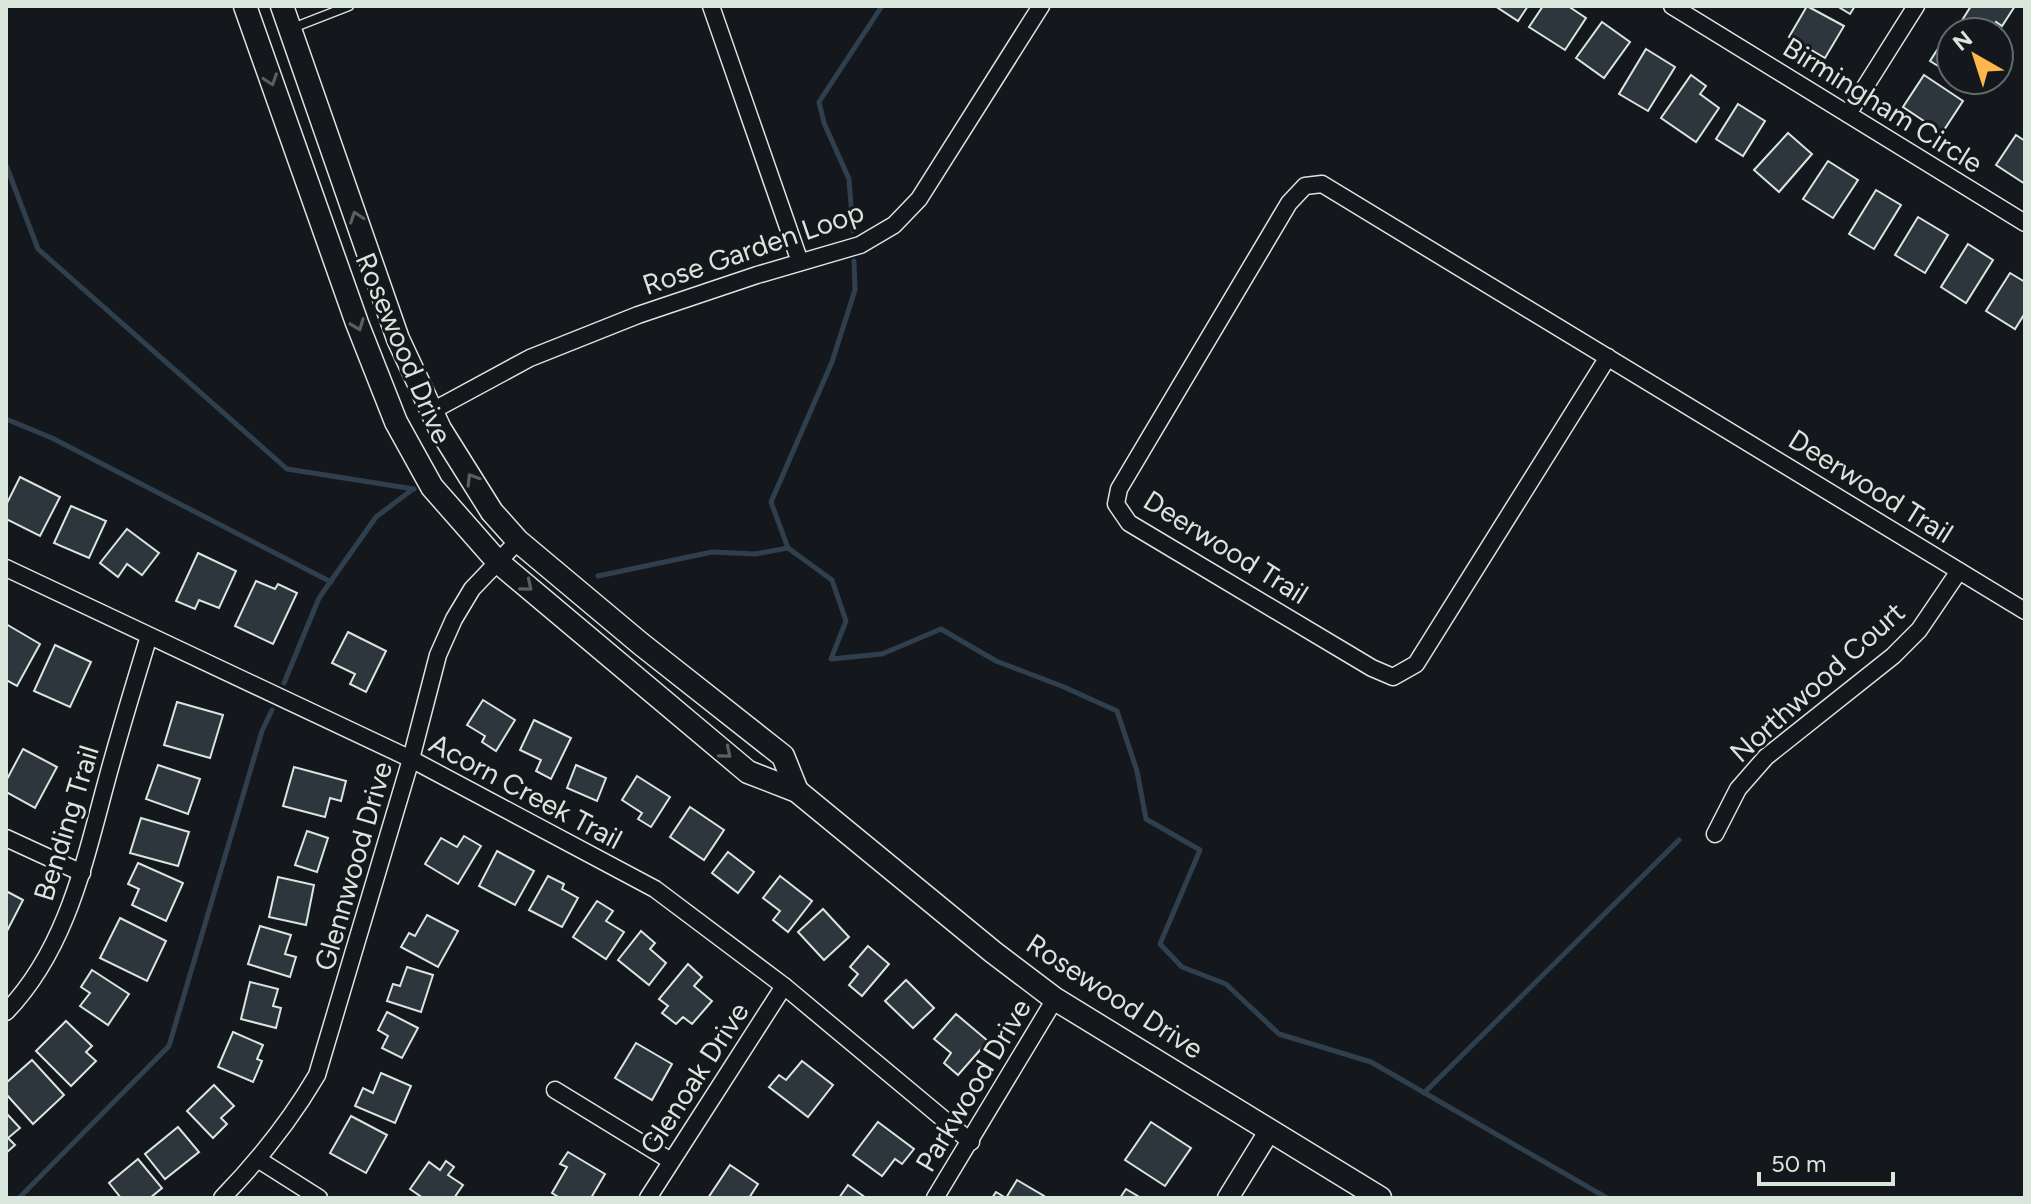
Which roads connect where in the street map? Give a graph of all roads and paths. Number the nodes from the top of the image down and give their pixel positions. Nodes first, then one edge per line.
1 (245, 6) edge
2 (282, 6) edge
3 (349, 6) edge
4 (711, 6) edge
5 (1041, 6) edge
6 (1672, 6) edge
7 (1916, 6) edge
8 (290, 29) junction
9 (1848, 114) junction
10 (2025, 223) edge
11 (800, 262) junction
12 (1608, 357) junction
13 (432, 411) junction
14 (518, 541) junction
15 (498, 562) junction
16 (6, 568) edge
17 (1959, 571) junction
18 (2025, 611) edge
19 (149, 636) junction
20 (411, 759) junction
21 (797, 791) junction
22 (1715, 834) dead end
23 (6, 838) edge
24 (82, 873) junction
25 (784, 986) junction
26 (1055, 999) junction
27 (6, 1012) edge
28 (555, 1090) dead end
29 (1270, 1130) junction
30 (971, 1142) junction
31 (259, 1160) junction
32 (671, 1161) junction
33 (222, 1198) edge
34 (319, 1198) edge
35 (648, 1198) edge
36 (935, 1198) edge
37 (1228, 1198) edge
38 (1380, 1198) edge

1 -> 15 main road, Rosewood Drive
2 - 8 main road, Rosewood Drive
3 - 8 lane
4 - 11 street
5 - 11 street, Rose Garden Loop
6 - 9 street, Birmingham Circle
7 - 9 street
13 -> 8 main road, Rosewood Drive
9 - 10 street, Birmingham Circle
11 - 13 street, Rose Garden Loop
12 - 12 street, Deerwood Trail
12 - 17 street, Deerwood Trail
14 -> 13 main road, Rosewood Drive
14 - 15 street, Glennwood Drive
14 - 21 main road, Rosewood Drive
15 - 20 street, Glennwood Drive
15 -> 21 main road, Rosewood Drive
16 - 19 street, Acorn Creek Trail
17 - 18 street, Deerwood Trail
17 - 22 street, Northwood Court
19 - 20 street, Acorn Creek Trail
19 - 24 street, Bending Trail
20 - 25 street, Acorn Creek Trail
20 - 31 street, Glennwood Drive
21 - 26 main road, Rosewood Drive
23 - 24 street
24 - 27 street, Bending Trail
25 - 30 street, Acorn Creek Trail
25 - 32 street, Glenoak Drive
26 - 29 main road, Rosewood Drive
26 - 30 street, Parkwood Drive
28 - 32 street
29 - 37 street
29 - 38 main road, Rosewood Drive
30 - 36 street, Parkwood Drive
31 - 33 street, Glennwood Drive
31 - 34 street
32 - 35 street, Glenoak Drive

